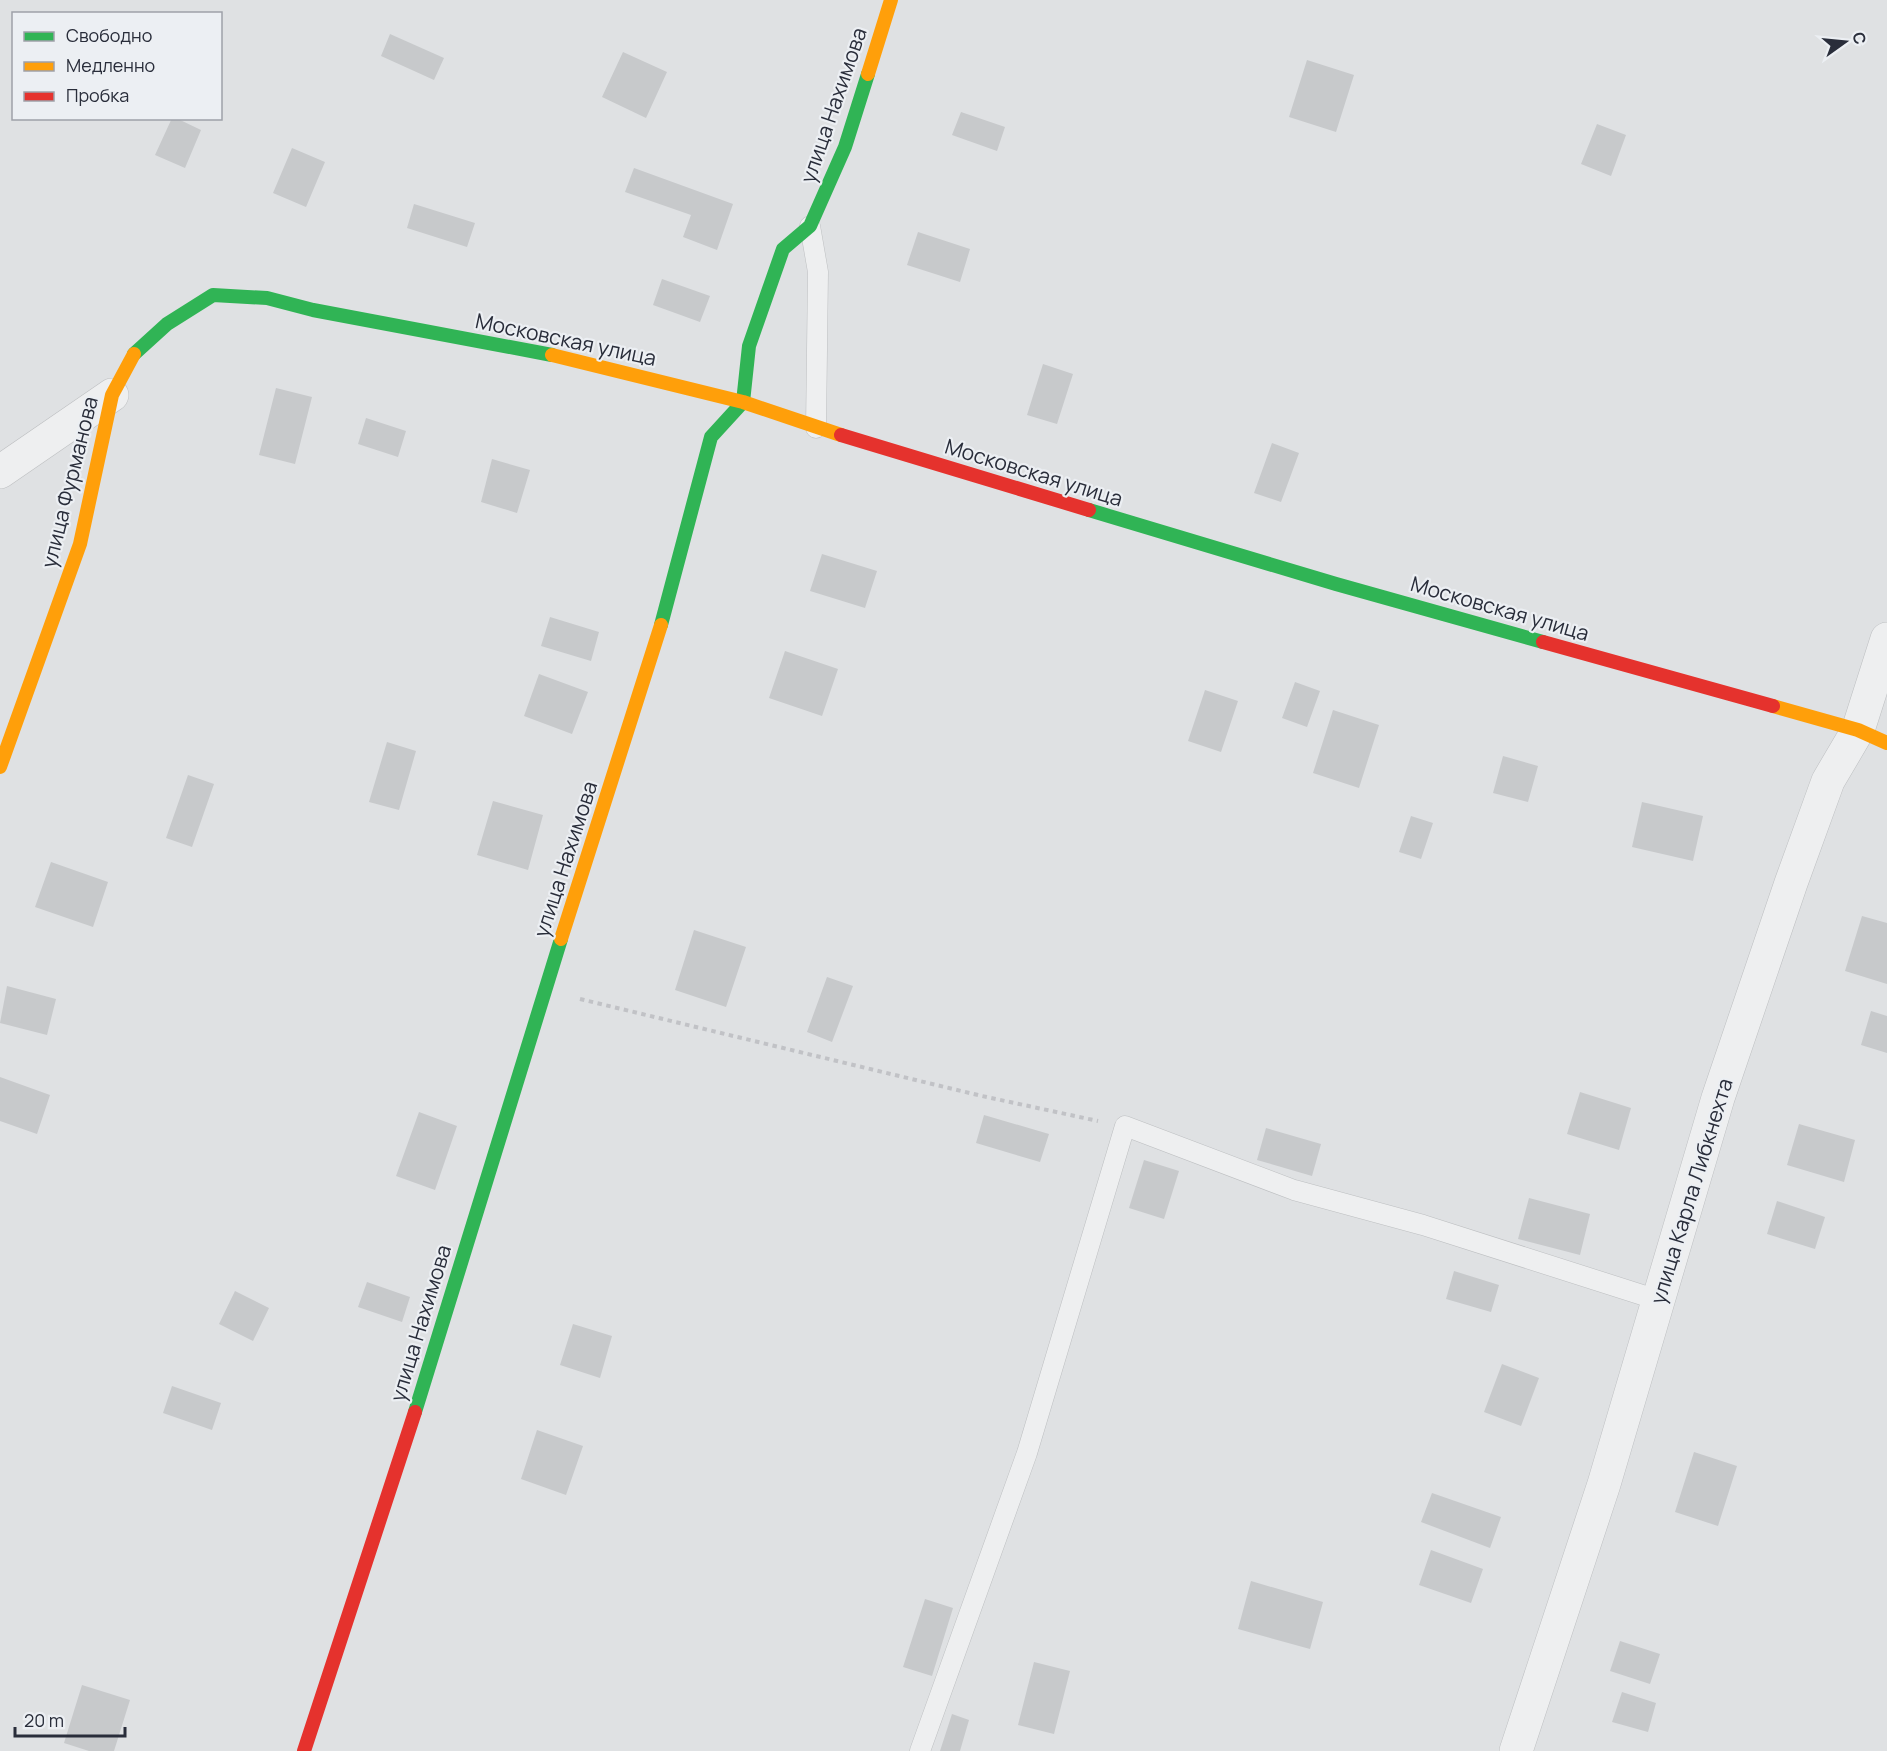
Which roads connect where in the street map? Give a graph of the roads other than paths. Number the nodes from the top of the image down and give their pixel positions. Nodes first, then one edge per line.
1 (891, 0) edge
2 (810, 226) junction
3 (167, 324) joint
4 (112, 395) junction
5 (743, 402) junction
6 (816, 428) junction
7 (0, 472) edge
8 (1887, 639) edge
9 (1872, 736) edge
10 (0, 766) edge
11 (1658, 1300) junction
12 (304, 1751) edge
13 (920, 1751) edge
14 (1516, 1751) edge

1 - 2 street, улица Нахимова
2 - 5 street, улица Нахимова
2 - 6 lane
3 - 4 street, улица Фурманова
3 - 5 street, Московская улица
4 - 7 street
4 - 10 street, улица Фурманова
5 - 6 street, Московская улица
5 - 12 street, улица Нахимова
6 - 9 street, Московская улица
8 - 9 street, улица Карла Либкнехта
9 - 11 street, улица Карла Либкнехта
11 - 13 lane
11 - 14 street, улица Карла Либкнехта

